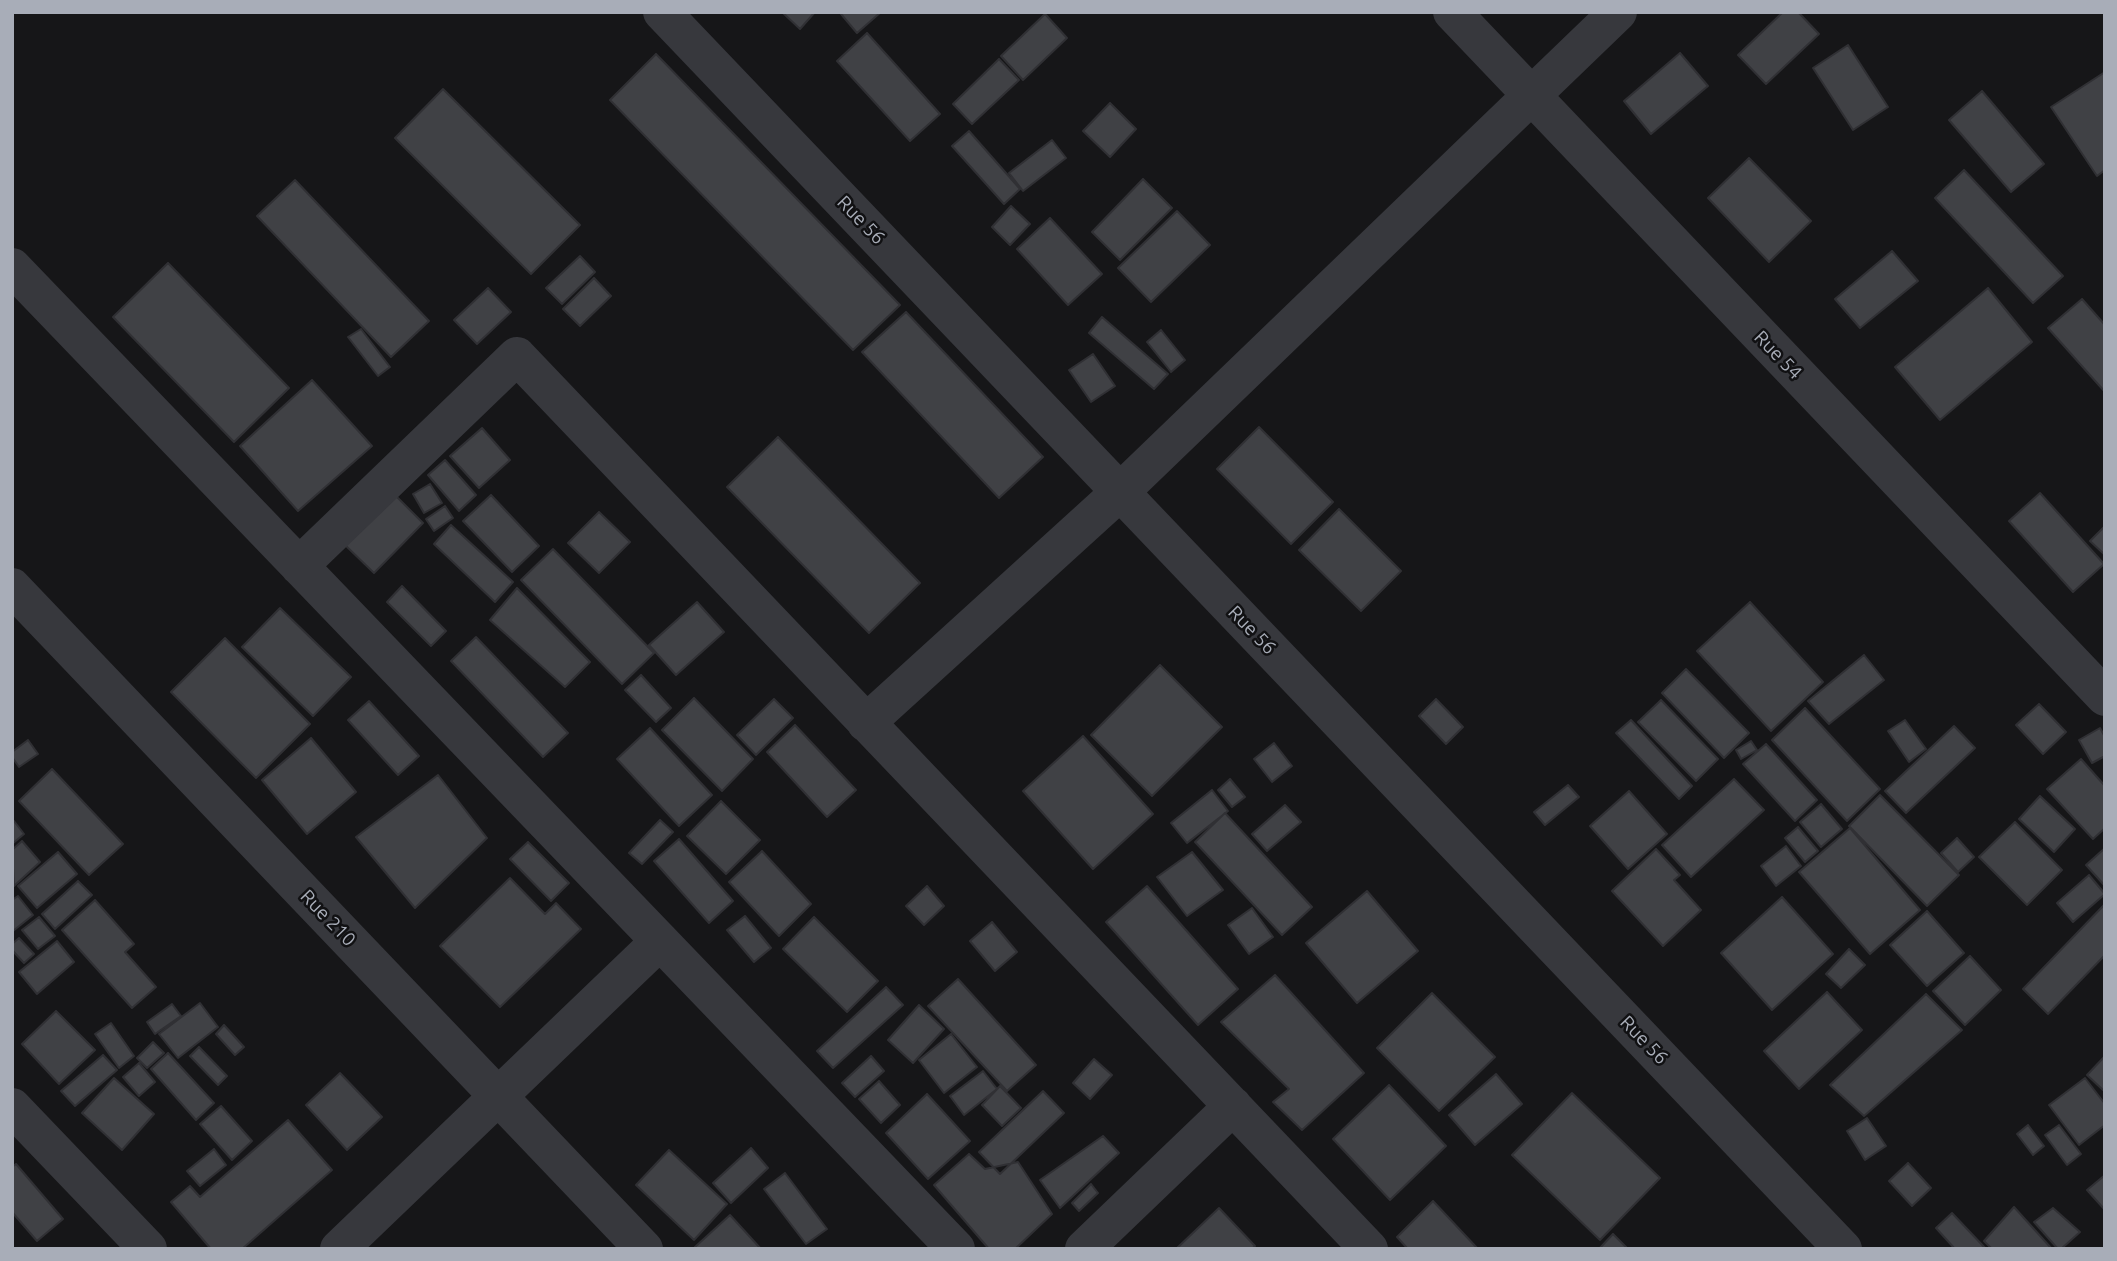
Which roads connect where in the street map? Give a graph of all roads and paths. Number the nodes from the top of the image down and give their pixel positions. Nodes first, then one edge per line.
1 (662, 12) edge
2 (1452, 12) edge
3 (1618, 12) edge
4 (1531, 96) junction
5 (12, 267) edge
6 (1120, 492) junction
7 (299, 566) junction
8 (12, 587) edge
9 (2105, 697) edge
10 (866, 723) junction
11 (660, 941) junction
12 (498, 1096) junction
13 (1233, 1106) junction
14 (12, 1107) edge
15 (148, 1249) edge
16 (339, 1249) edge
17 (644, 1249) edge
18 (956, 1249) edge
19 (1084, 1249) edge
20 (1369, 1249) edge
21 (1843, 1249) edge

1 - 6 street, Rue 56
2 - 4 street, Rue 54
3 - 4 street
4 - 6 street
4 - 9 street, Rue 54
5 - 7 street
6 - 10 street
6 - 21 street, Rue 56
7 - 10 street
7 - 11 street
8 - 12 street, Rue 210
10 - 13 street
11 - 12 street
11 - 18 street
12 - 16 street
12 - 17 street, Rue 210
13 - 19 street
13 - 20 street
14 - 15 street

